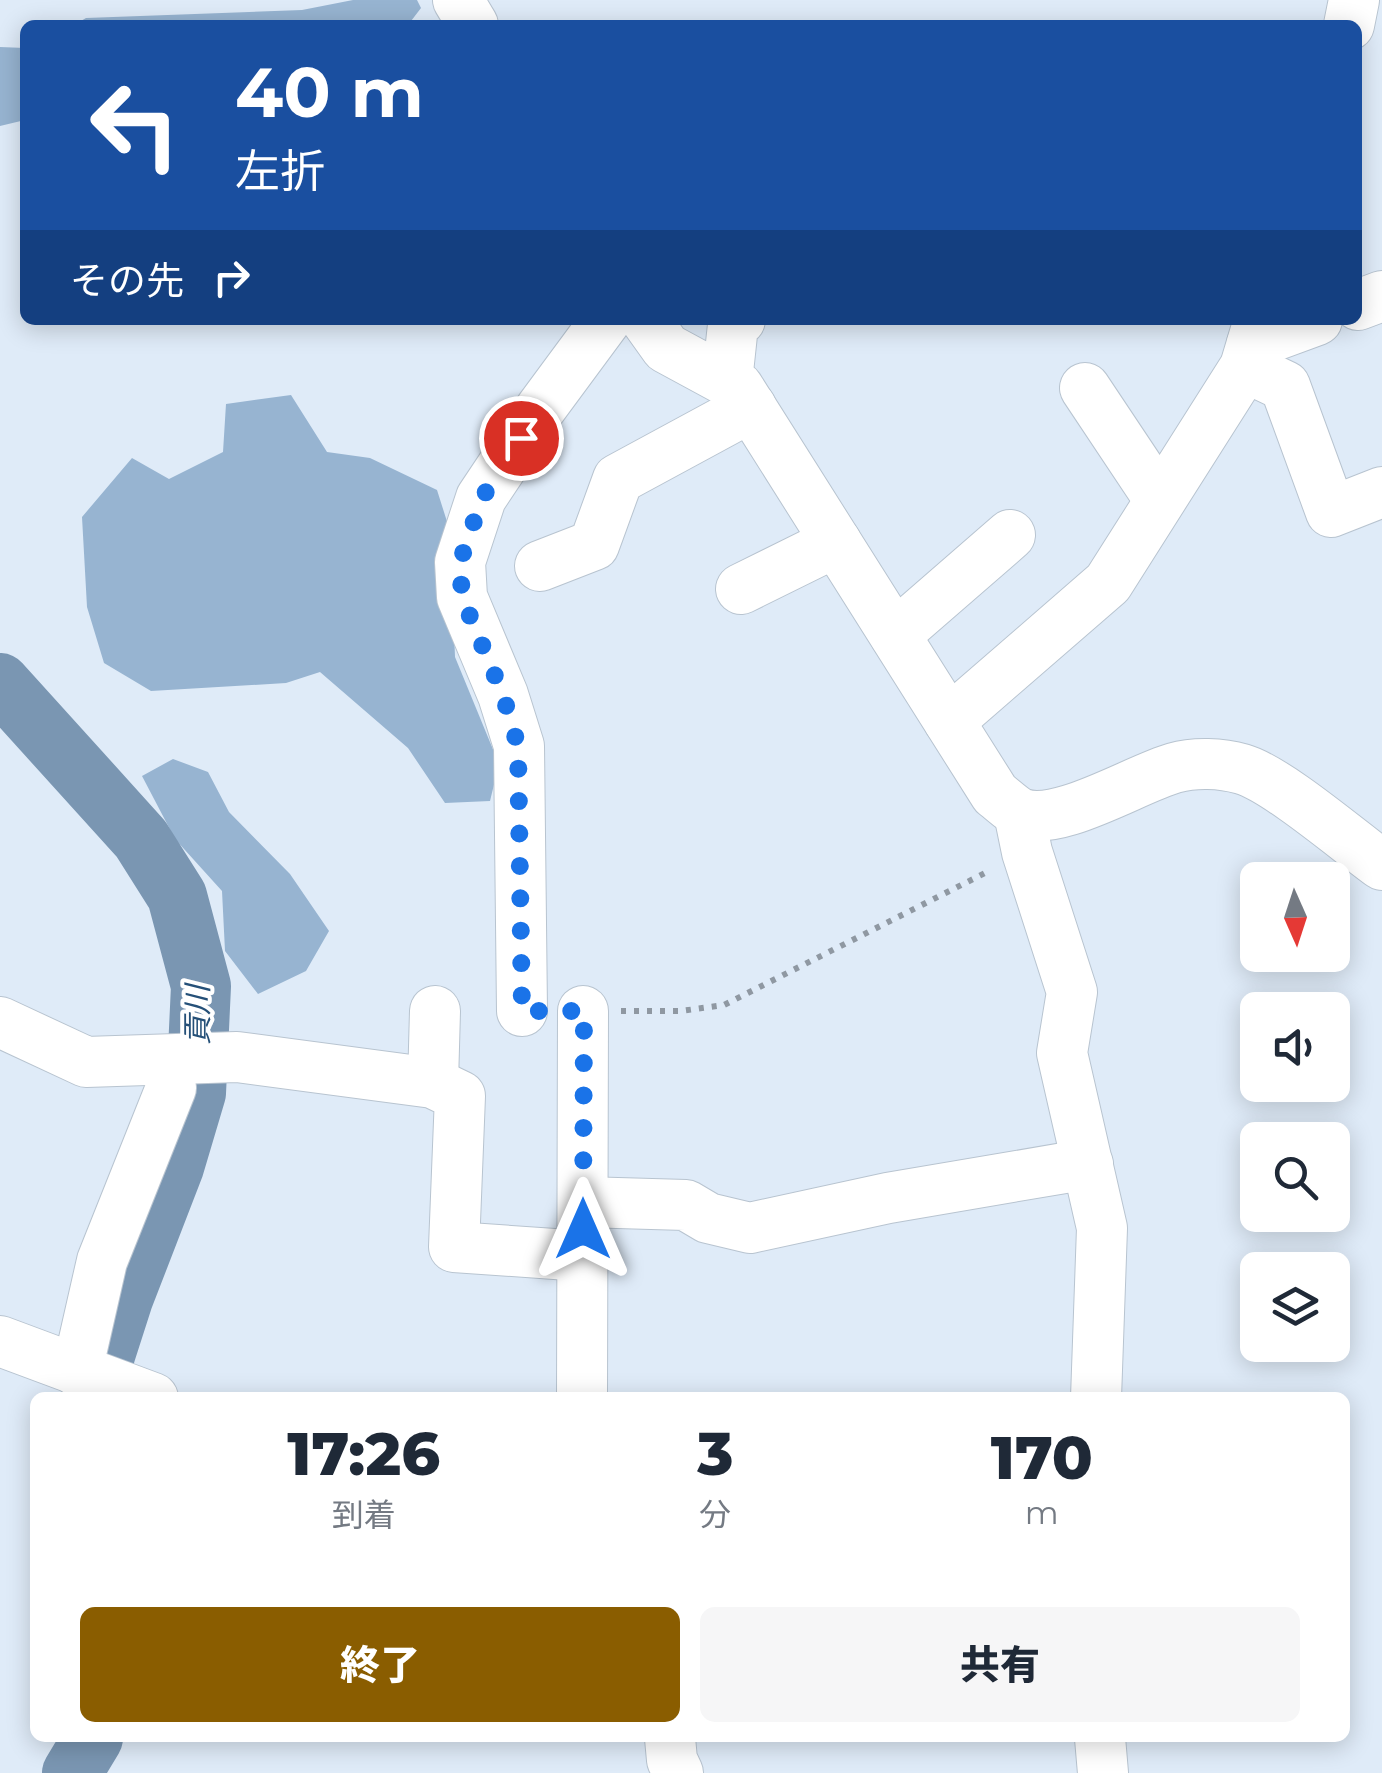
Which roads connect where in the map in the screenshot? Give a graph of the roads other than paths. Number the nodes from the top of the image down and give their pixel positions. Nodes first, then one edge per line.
1 (603, 325) edge
2 (650, 325) edge
3 (734, 325) edge
4 (1303, 325) edge
5 (1252, 344) edge
6 (1085, 388) dead end
7 (739, 394) junction
8 (1382, 492) edge
9 (1159, 499) junction
10 (1010, 534) dead end
11 (836, 542) junction
12 (540, 566) dead end
13 (741, 589) dead end
14 (895, 635) junction
15 (949, 721) junction
16 (1023, 832) junction
17 (1382, 866) edge
18 (435, 1010) dead end
19 (522, 1011) dead end
20 (584, 1011) road end
21 (0, 1022) edge
22 (173, 1061) junction
23 (433, 1083) junction
24 (1088, 1164) junction
25 (583, 1202) junction
26 (583, 1256) junction
27 (0, 1342) edge
28 (78, 1372) junction
29 (136, 1392) edge
30 (582, 1392) edge
31 (1096, 1392) edge
32 (670, 1742) edge
33 (1100, 1742) edge
34 (678, 1773) edge
35 (1103, 1773) edge

1 - 19 street
2 - 7 street
3 - 7 street
4 - 5 street
5 - 8 street
5 - 9 street
6 - 9 street
7 - 11 street
7 - 12 street
9 - 15 street
10 - 14 street
11 - 13 street
11 - 14 street
14 - 15 street
15 - 16 street
16 - 17 street
16 - 24 street
18 - 23 street
20 - 25 street
21 - 22 street
22 - 23 street
22 - 28 street
23 - 26 street
24 - 25 street
24 - 31 street
25 - 26 street
26 - 30 street
27 - 28 street
28 - 29 street
32 - 34 street
33 - 35 street

